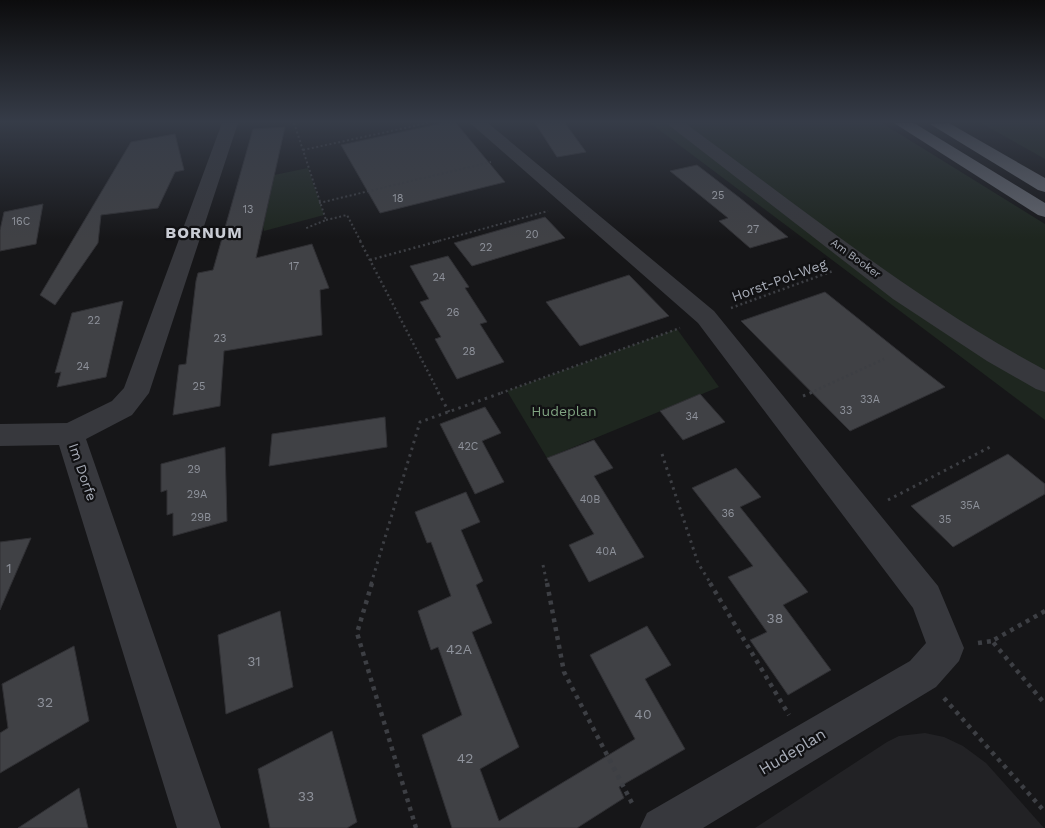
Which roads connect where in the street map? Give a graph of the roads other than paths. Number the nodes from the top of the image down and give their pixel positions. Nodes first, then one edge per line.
1 (217, 162) edge
2 (524, 162) edge
3 (726, 162) edge
4 (965, 162) edge
5 (1003, 162) edge
6 (1045, 186) edge
7 (1045, 211) edge
8 (1045, 382) edge
9 (70, 434) junction
10 (0, 435) edge
11 (199, 828) edge
12 (662, 828) edge

1 - 9 street, Im Dorfe
2 - 12 street, Hudeplan
3 - 8 street, Am Booker
4 - 7 highway
5 - 6 highway
9 - 10 street
9 - 11 street, Im Dorfe

